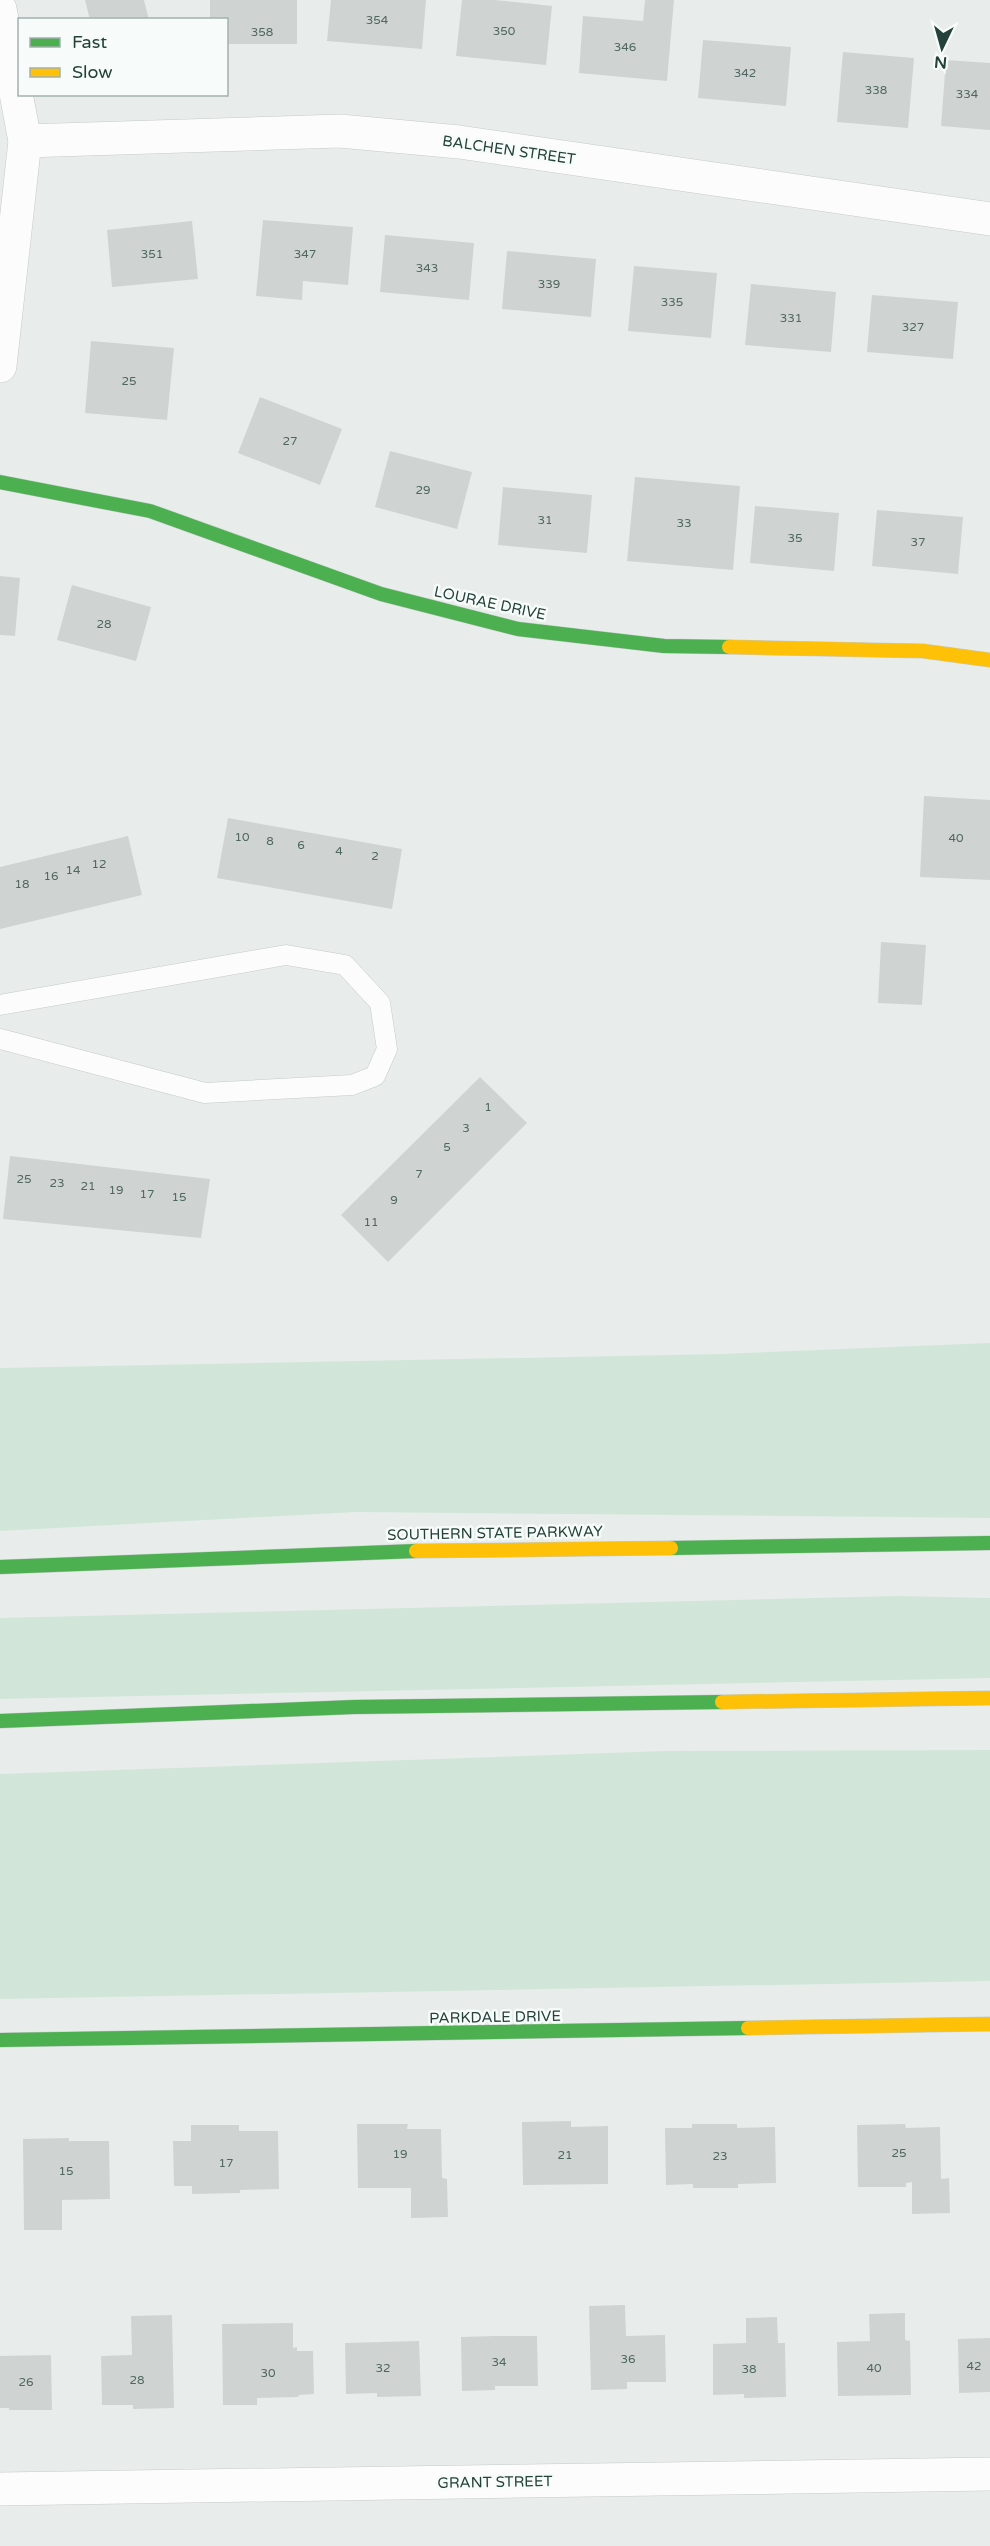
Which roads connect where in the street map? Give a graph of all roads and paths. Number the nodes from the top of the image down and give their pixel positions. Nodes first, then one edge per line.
1 (0, 9) edge
2 (25, 141) junction
3 (990, 219) edge
4 (0, 366) edge
5 (0, 482) edge
6 (990, 660) edge
7 (0, 1005) edge
8 (0, 1039) edge
9 (990, 1543) edge
10 (0, 1568) edge
11 (990, 1698) edge
12 (0, 1721) edge
13 (990, 2024) edge
14 (0, 2040) edge
15 (990, 2474) edge
16 (0, 2489) edge

1 - 2 street
2 - 3 street, BALCHEN STREET
2 - 4 street
5 - 6 main road, LOURAE DRIVE
7 - 8 lane
9 - 10 main road, SOUTHERN STATE PARKWAY
11 - 12 main road
13 - 14 main road, PARKDALE DRIVE
15 - 16 street, GRANT STREET

